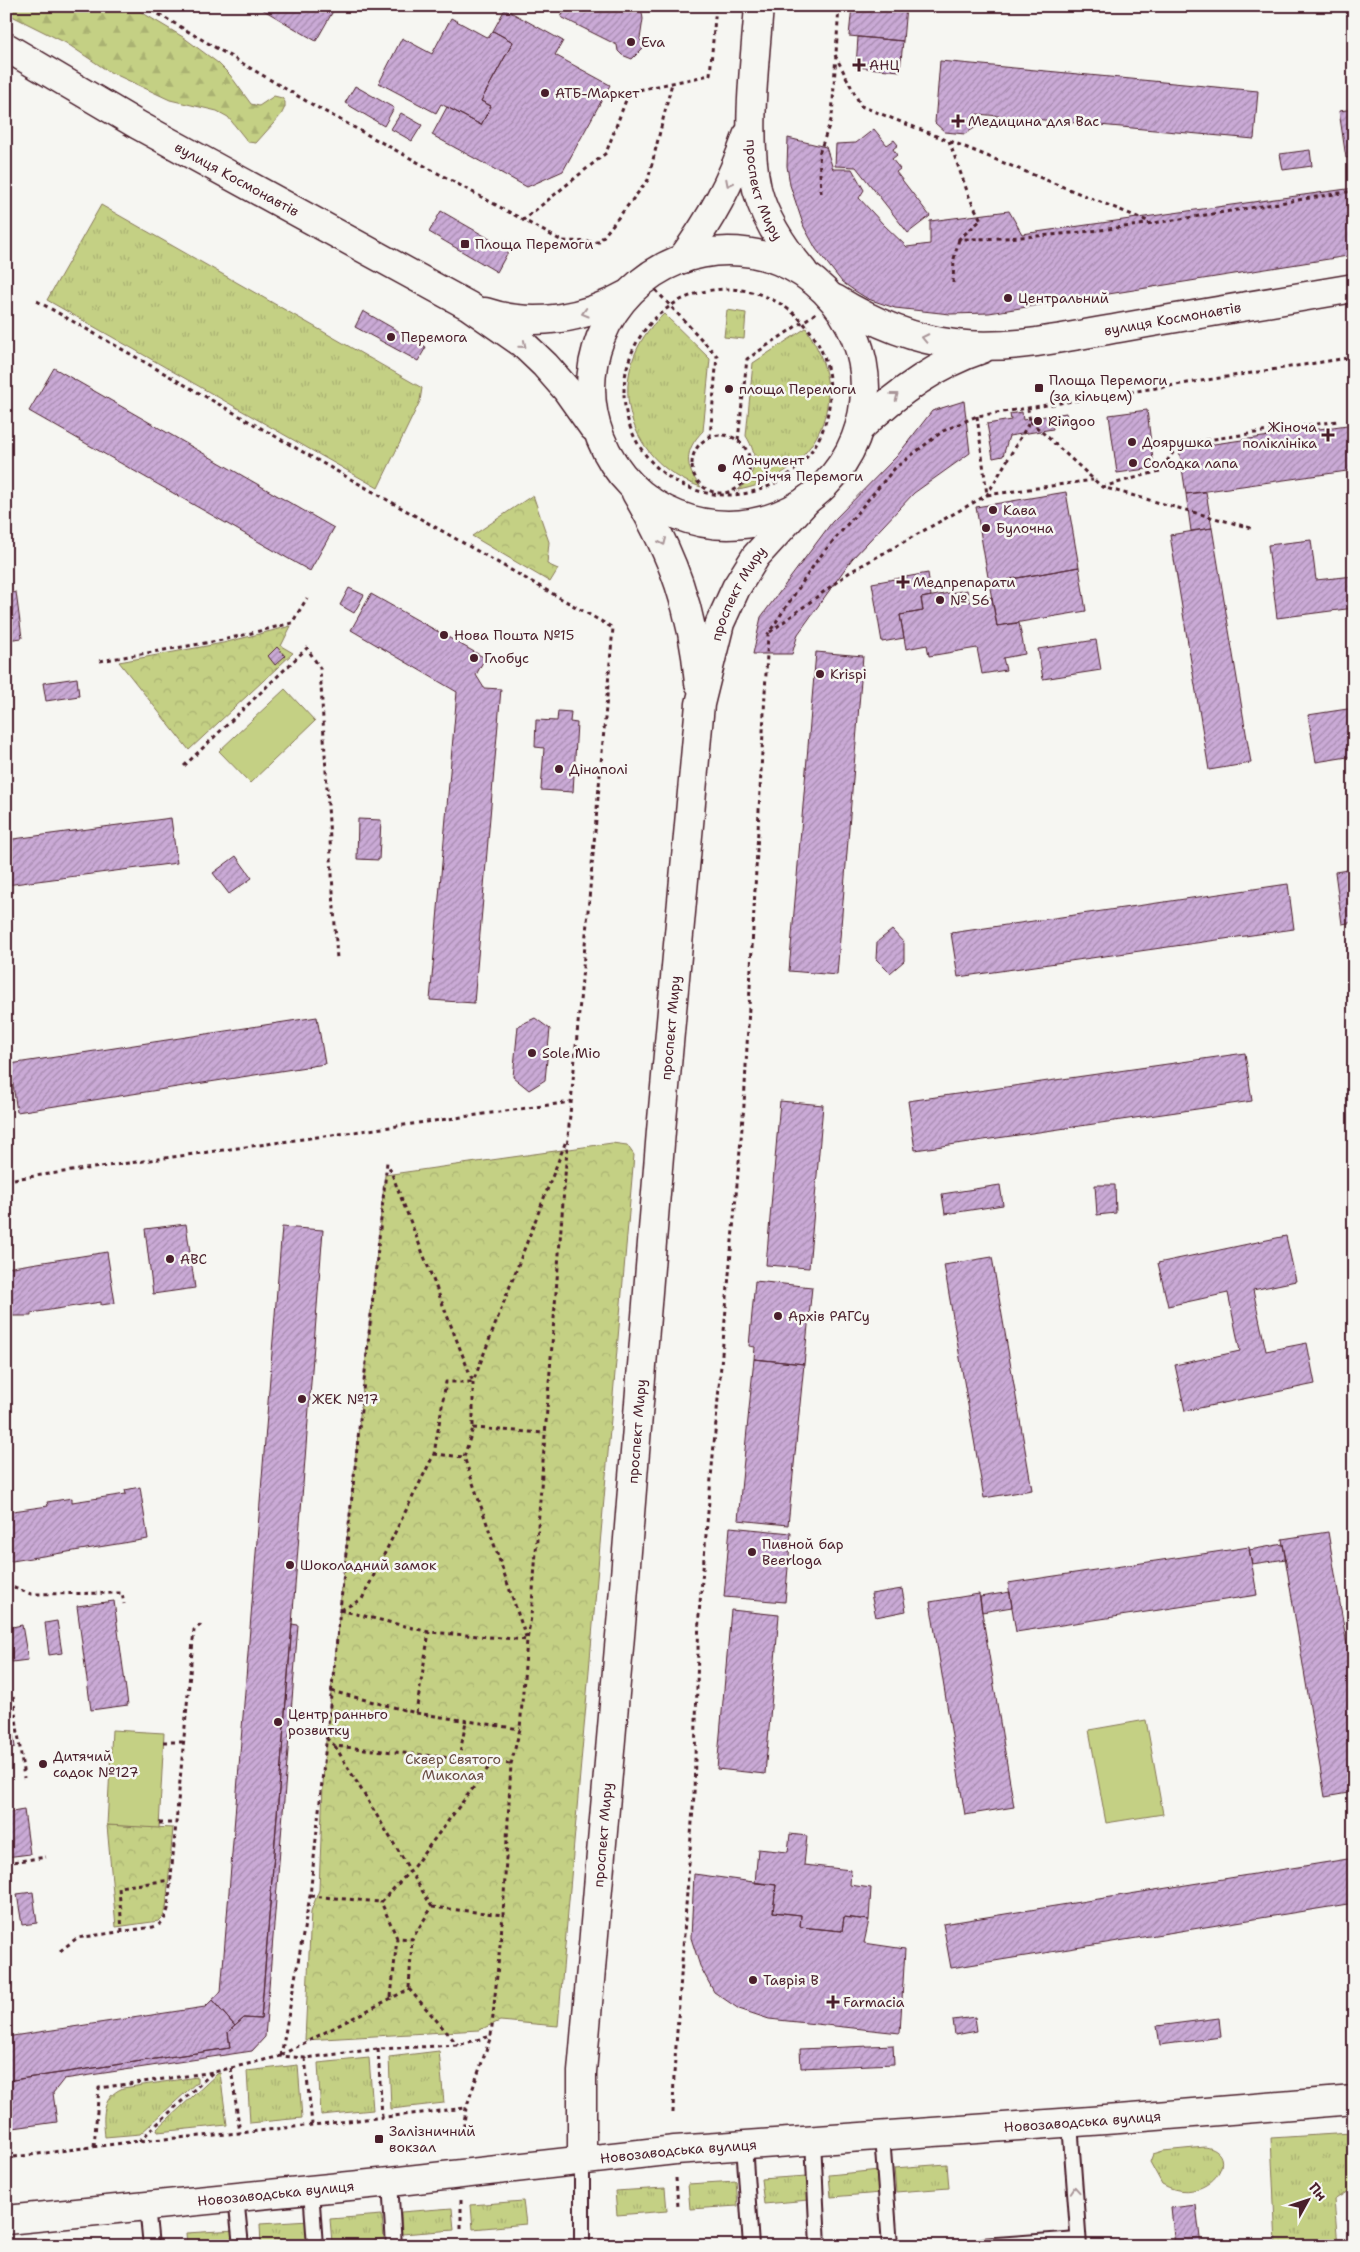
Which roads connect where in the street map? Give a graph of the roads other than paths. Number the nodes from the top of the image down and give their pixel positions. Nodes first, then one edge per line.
1 (759, 6) edge
2 (6, 47) edge
3 (752, 121) junction
4 (682, 259) junction
5 (637, 286) junction
6 (1354, 288) edge
7 (823, 291) junction
8 (470, 306) junction
9 (991, 346) junction
10 (859, 428) junction
11 (602, 441) junction
12 (631, 484) junction
13 (807, 500) junction
14 (700, 704) junction
15 (1354, 2100) edge
16 (1070, 2123) junction
17 (882, 2136) junction
18 (813, 2140) junction
19 (744, 2145) junction
20 (582, 2159) junction
21 (390, 2182) junction
22 (311, 2190) junction
23 (236, 2197) junction
24 (147, 2206) junction
25 (6, 2220) edge
26 (1078, 2242) edge
27 (151, 2246) edge
28 (241, 2246) edge
29 (315, 2246) edge
30 (394, 2246) edge
31 (582, 2246) edge
32 (751, 2246) edge
33 (818, 2246) edge
34 (890, 2246) edge
35 (982, 2246) edge

1 - 3 main road, проспект Миру
2 - 8 main road, вулиця Космонавтів
3 -> 4 main road, проспект Миру
3 - 7 main road, проспект Миру
4 - 5 main road, вулиця Космонавтів
4 - 7 main road
5 -> 8 main road, вулиця Космонавтів
5 - 11 main road
6 - 9 main road, вулиця Космонавтів
9 -> 7 main road, вулиця Космонавтів
7 - 10 main road
8 -> 11 main road, вулиця Космонавтів
10 -> 9 main road, вулиця Космонавтів
10 - 13 main road
11 - 12 main road
12 - 13 main road
12 -> 14 main road, проспект Миру
13 - 14 main road, проспект Миру
14 - 20 main road, проспект Миру
15 - 16 main road, Новозаводська вулиця
16 - 17 main road, Новозаводська вулиця
26 -> 16 lane
17 - 18 main road, Новозаводська вулиця
17 - 34 lane
18 - 19 main road, Новозаводська вулиця
18 - 33 lane
19 - 20 main road, Новозаводська вулиця
19 - 32 lane
20 - 21 main road, Новозаводська вулиця
20 - 31 lane
21 - 22 main road, Новозаводська вулиця
21 - 30 lane
22 - 23 main road, Новозаводська вулиця
22 - 29 lane
23 - 24 main road, Новозаводська вулиця
23 - 28 lane
24 - 25 main road, Новозаводська вулиця
24 - 27 lane
26 - 35 lane

